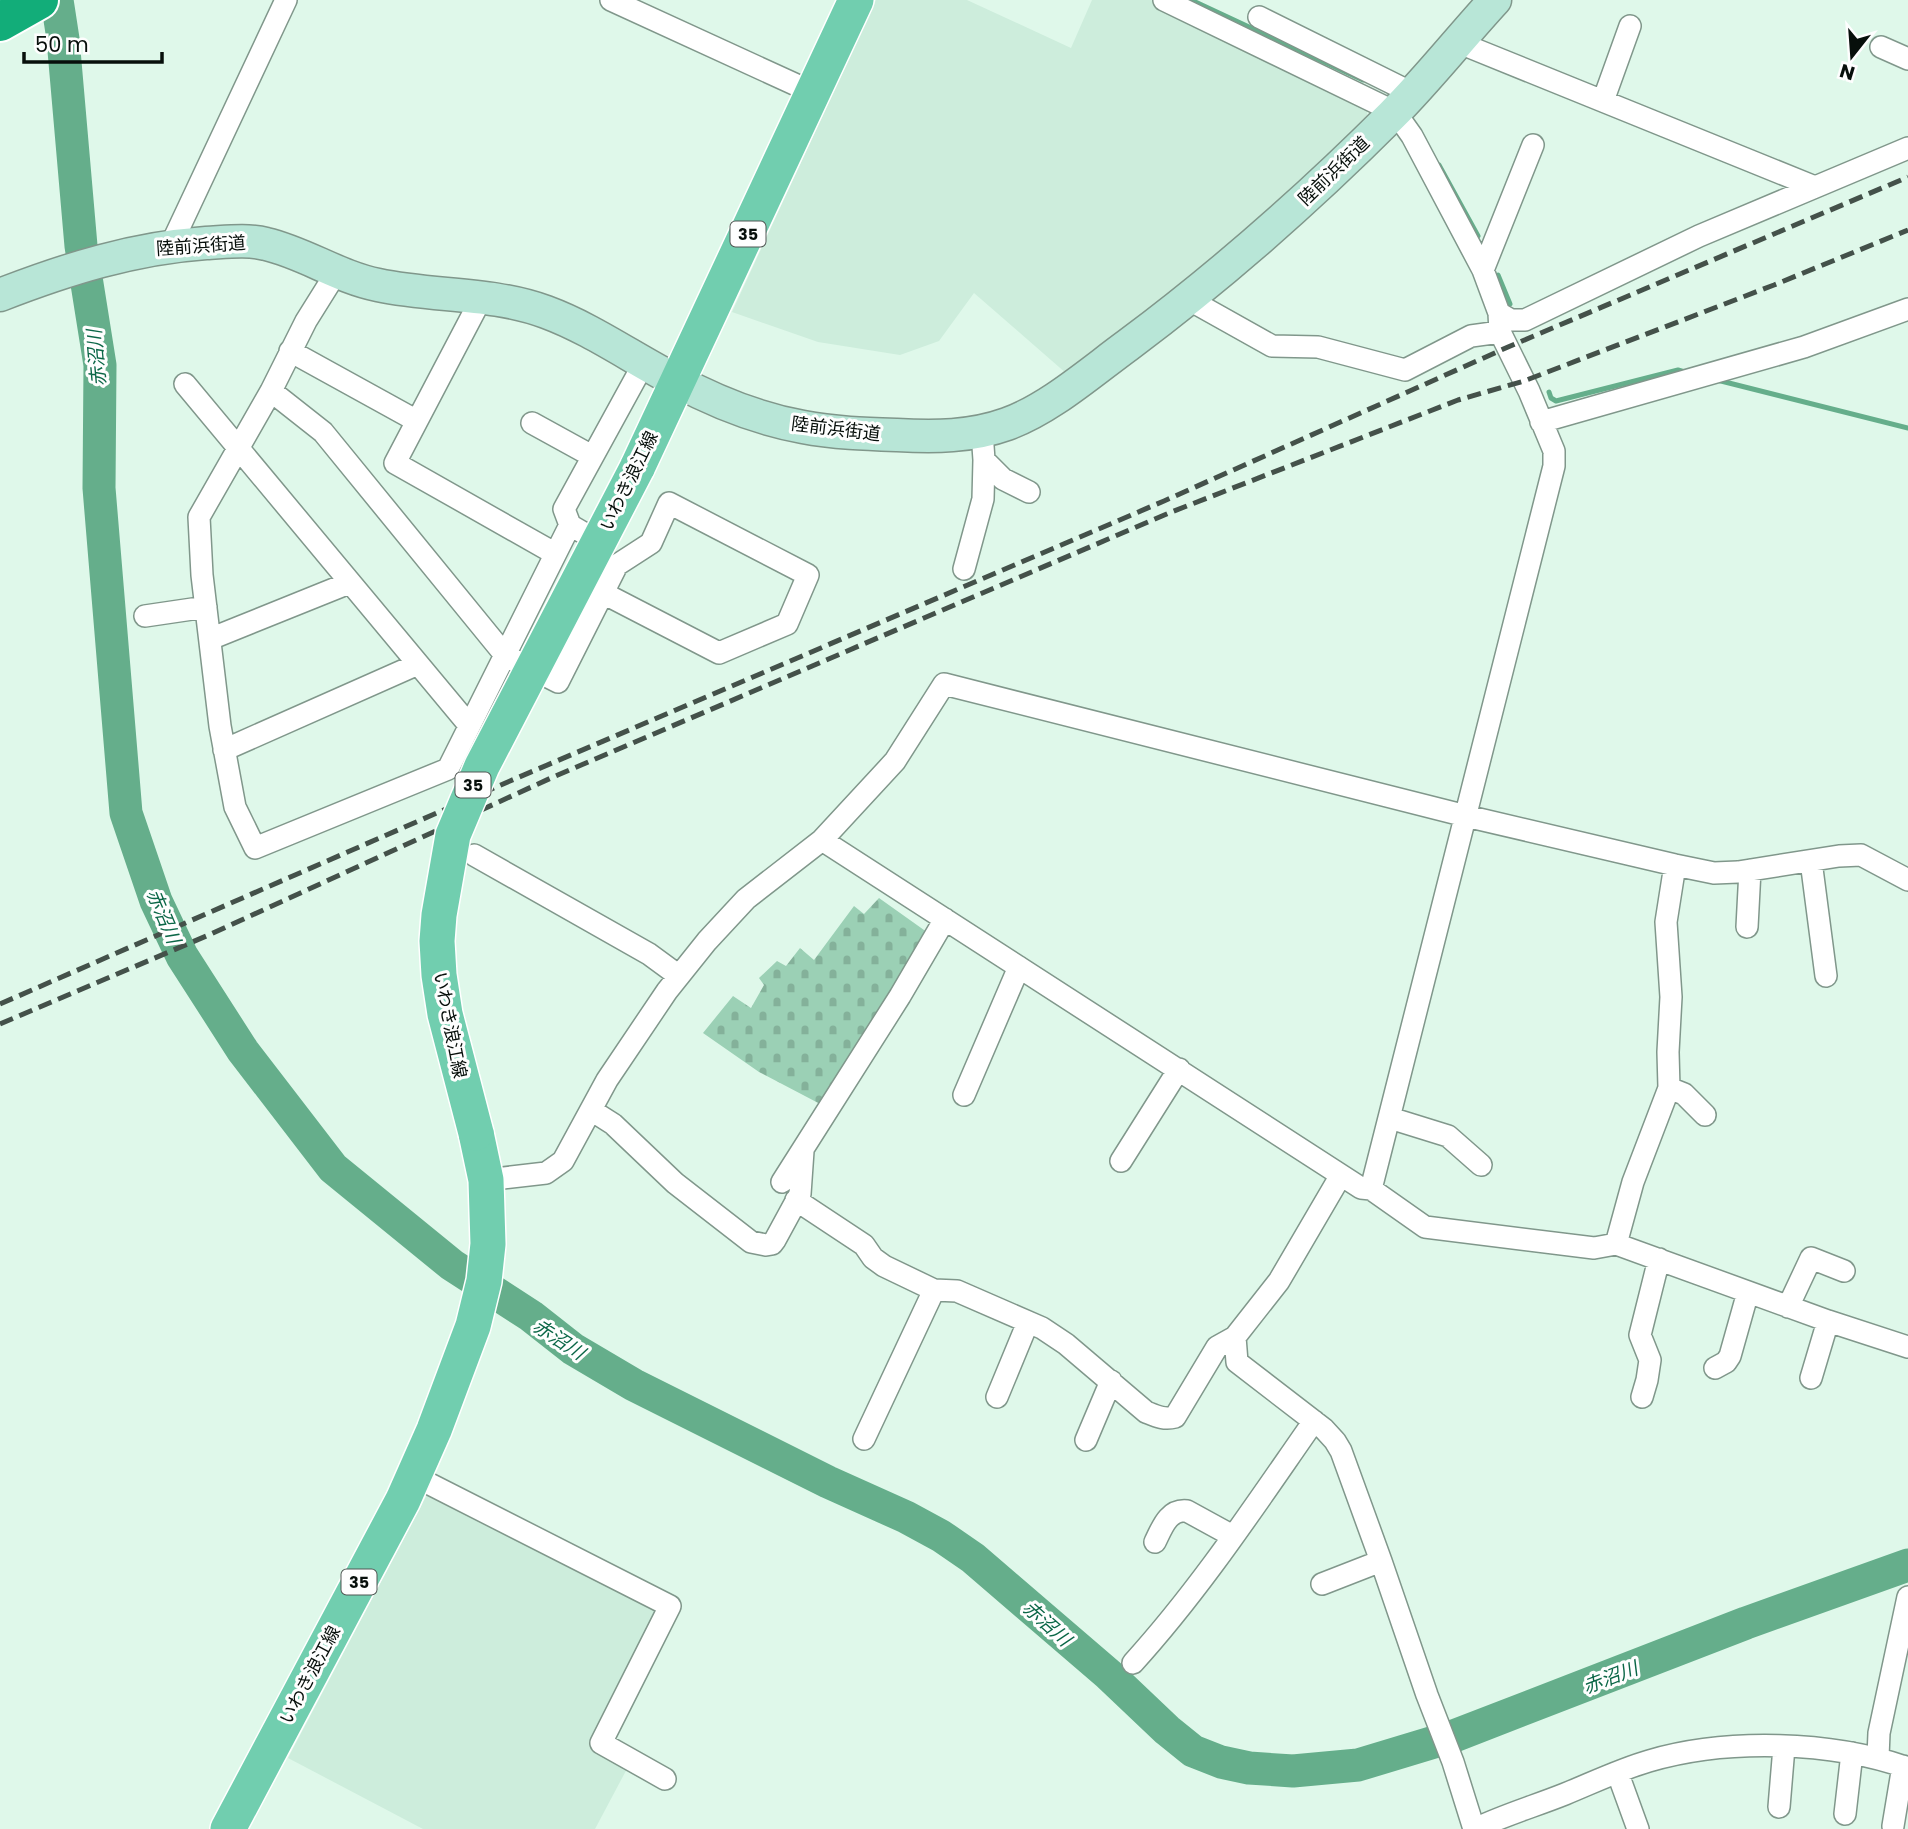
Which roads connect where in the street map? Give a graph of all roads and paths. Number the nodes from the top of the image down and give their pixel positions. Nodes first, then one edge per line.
1 (286, 0) edge
2 (611, 0) edge
3 (856, 0) edge
4 (1164, 0) edge
5 (1495, 0) edge
6 (1259, 17) dead end
7 (1630, 26) dead end
8 (1457, 42) junction
9 (1881, 47) dead end
10 (1908, 59) edge
11 (814, 93) junction
12 (1603, 101) junction
13 (1404, 103) junction
14 (1533, 145) dead end
15 (1908, 148) edge
16 (1815, 187) junction
17 (170, 247) junction
18 (1482, 270) junction
19 (336, 273) junction
20 (0, 295) edge
21 (482, 297) junction
22 (1188, 299) junction
23 (1908, 309) edge
24 (1499, 322) junction
25 (290, 351) junction
26 (644, 363) junction
27 (678, 382) junction
28 (185, 384) dead end
29 (271, 391) junction
30 (417, 421) junction
31 (1541, 422) junction
32 (532, 423) dead end
33 (983, 446) junction
34 (237, 449) junction
35 (593, 456) junction
36 (1029, 492) dead end
37 (569, 525) junction
38 (554, 553) junction
39 (629, 557) junction
40 (964, 569) dead end
41 (349, 583) junction
42 (603, 593) junction
43 (206, 607) junction
44 (145, 617) dead end
45 (210, 639) junction
46 (505, 655) junction
47 (418, 664) junction
48 (470, 725) junction
49 (224, 750) junction
50 (1466, 816) junction
51 (822, 840) junction
52 (474, 855) dead end
53 (1811, 861) junction
54 (1675, 866) junction
55 (1750, 870) junction
56 (1908, 880) edge
57 (945, 919) junction
58 (1747, 927) dead end
59 (1019, 967) junction
60 (679, 976) junction
61 (1826, 976) dead end
62 (1178, 1069) junction
63 (1669, 1088) junction
64 (964, 1096) dead end
65 (591, 1110) junction
66 (1705, 1115) dead end
67 (1390, 1118) junction
68 (803, 1151) junction
69 (1121, 1161) dead end
70 (1481, 1165) dead end
71 (1341, 1175) junction
72 (486, 1180) junction
73 (782, 1182) dead end
74 (1371, 1189) junction
75 (796, 1200) junction
76 (1616, 1244) junction
77 (1659, 1259) junction
78 (1844, 1271) dead end
79 (934, 1290) junction
80 (1748, 1292) junction
81 (1788, 1307) junction
82 (1828, 1321) junction
83 (1028, 1322) junction
84 (1235, 1337) junction
85 (1908, 1347) edge
86 (1715, 1368) dead end
87 (1811, 1378) dead end
88 (1111, 1381) junction
89 (997, 1397) dead end
90 (1642, 1397) dead end
91 (1314, 1421) junction
92 (864, 1440) dead end
93 (1086, 1440) dead end
94 (414, 1476) junction
95 (1235, 1534) junction
96 (1155, 1542) dead end
97 (1381, 1561) junction
98 (1322, 1584) dead end
99 (1908, 1597) edge
100 (1133, 1663) dead end
101 (1784, 1747) junction
102 (1852, 1753) junction
103 (1878, 1757) junction
104 (1906, 1767) edge
105 (1618, 1774) junction
106 (664, 1779) dead end
107 (1779, 1807) dead end
108 (1844, 1814) dead end
109 (1893, 1826) dead end
110 (228, 1829) edge
111 (1474, 1829) edge
112 (1638, 1829) edge

1 - 17 street
2 - 11 street
3 - 11 main road, いわき浪江線 / 35
4 - 13 street
5 - 8 street, 陸前浜街道
6 - 13 street
7 - 12 street
8 - 12 street
8 - 13 street, 陸前浜街道
9 - 10 street
11 - 27 main road, いわき浪江線 / 35
12 - 16 street
13 - 18 street
13 - 22 street, 陸前浜街道
14 - 18 street
15 - 16 street
16 - 24 street
17 - 19 street, 陸前浜街道
17 - 20 street, 陸前浜街道
18 - 24 street
19 - 21 street, 陸前浜街道
19 - 25 street
21 - 26 street, 陸前浜街道
21 - 30 street
22 - 24 street
22 - 33 street, 陸前浜街道
23 - 31 street
24 - 31 street
25 - 29 street
25 - 30 street
26 - 27 street, 陸前浜街道
26 - 35 street
27 - 33 street, 陸前浜街道
27 - 72 main road, いわき浪江線 / 35, bridge
28 - 34 street
29 - 34 street
29 - 46 street
30 - 38 street
31 - 50 street
32 - 35 street
33 - 36 street
33 - 40 street
34 - 41 street
34 - 43 street
35 - 37 street
37 - 38 street
37 - 39 street
38 - 46 street
39 - 42 street
39 - 42 street
41 - 45 street
41 - 47 street
42 - 46 street
43 - 44 street
43 - 45 street
45 - 49 street
46 - 48 street
47 - 48 street
47 - 49 street
48 - 49 street
50 - 51 street
50 - 54 street
50 - 67 street
51 - 57 street
51 - 60 street
52 - 60 street
53 - 55 street
53 - 56 street
53 - 61 street
54 - 55 street
54 - 63 street
55 - 58 street
57 - 59 street
57 - 68 street
59 - 62 street
59 - 64 street
60 - 65 street
62 - 69 street
62 - 71 street
63 - 66 street
63 - 76 street
65 - 72 street
65 - 75 street
67 - 70 street
67 - 74 street
68 - 73 street
68 - 75 street
71 - 74 street
71 - 84 street
72 - 94 main road, いわき浪江線 / 35
74 - 76 street
75 - 79 street
76 - 77 street
77 - 80 street
77 - 90 street
78 - 81 street
79 - 83 street
79 - 92 street
80 - 81 street
80 - 86 street
81 - 82 street
82 - 85 street
82 - 87 street
83 - 88 street
83 - 89 street
84 - 88 street
84 - 91 street
88 - 93 street
91 - 95 street
91 - 97 street
94 - 106 street
94 - 110 main road, いわき浪江線 / 35
95 - 96 street
95 - 100 street
97 - 98 street
97 - 111 street
99 - 103 street
101 - 102 street
101 - 105 street
101 - 107 street
102 - 103 street
102 - 108 street
103 - 104 street
104 - 109 street
105 - 111 street
105 - 112 street

